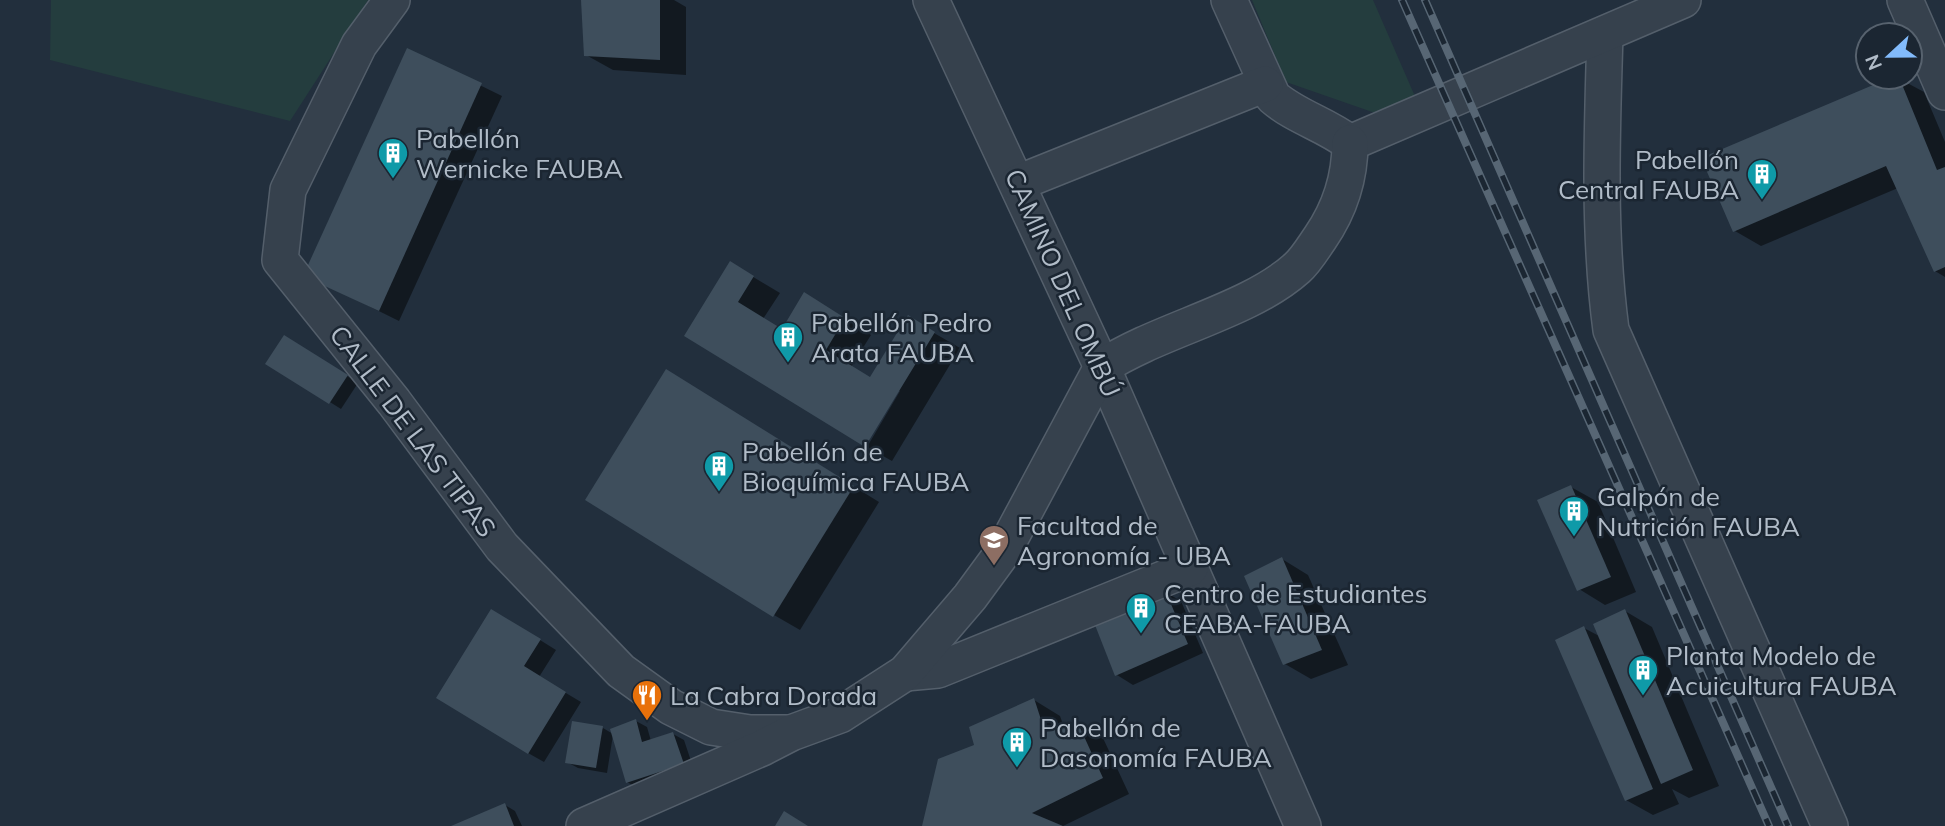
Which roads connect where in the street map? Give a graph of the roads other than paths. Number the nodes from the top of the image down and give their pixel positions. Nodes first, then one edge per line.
1 (392, 0) edge
2 (931, 0) edge
3 (1229, 0) edge
4 (1683, 0) edge
5 (1905, 0) edge
6 (1605, 34) junction
7 (1265, 84) junction
8 (1945, 92) edge
9 (1350, 143) junction
10 (1018, 183) junction
11 (1102, 367) junction
12 (1190, 568) junction
13 (905, 673) junction
14 (791, 733) junction
15 (584, 826) edge
16 (1303, 826) edge
17 (1830, 826) edge

1 - 14 lane, CALLE DE LAS TIPAS
2 - 10 lane, CAMINO DEL OMBÚ
3 - 7 lane
4 - 6 lane
5 - 8 lane
6 - 9 lane
6 - 17 lane
7 - 9 lane
7 - 10 lane
9 - 11 lane
10 - 11 lane, CAMINO DEL OMBÚ
11 - 12 lane, CAMINO DEL OMBÚ
11 - 13 lane
12 - 13 lane
12 - 16 lane, CAMINO DEL OMBÚ
13 - 14 lane
14 - 15 lane

